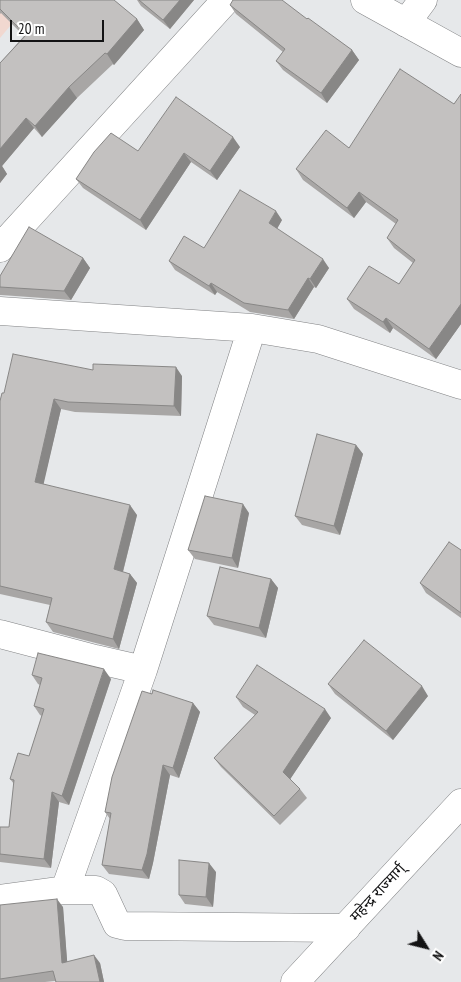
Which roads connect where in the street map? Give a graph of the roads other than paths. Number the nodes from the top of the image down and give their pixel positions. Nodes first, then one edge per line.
1 (226, 0) edge
2 (365, 0) edge
3 (423, 0) edge
4 (406, 23) junction
5 (461, 53) edge
6 (0, 248) edge
7 (0, 311) edge
8 (252, 328) junction
9 (461, 385) edge
10 (0, 634) edge
11 (143, 670) junction
12 (461, 802) edge
13 (65, 890) junction
14 (0, 899) edge
15 (346, 928) junction
16 (295, 982) edge

1 - 6 main road
2 - 4 main road
3 - 4 main road
4 - 5 main road
7 - 8 main road
8 - 9 main road
8 - 11 main road
10 - 11 main road
11 - 13 main road
12 - 15 main road, महेन्द्र राज्मार्ग्
13 - 14 main road
13 - 15 main road
15 - 16 main road, महेन्द्र राज्मार्ग्

